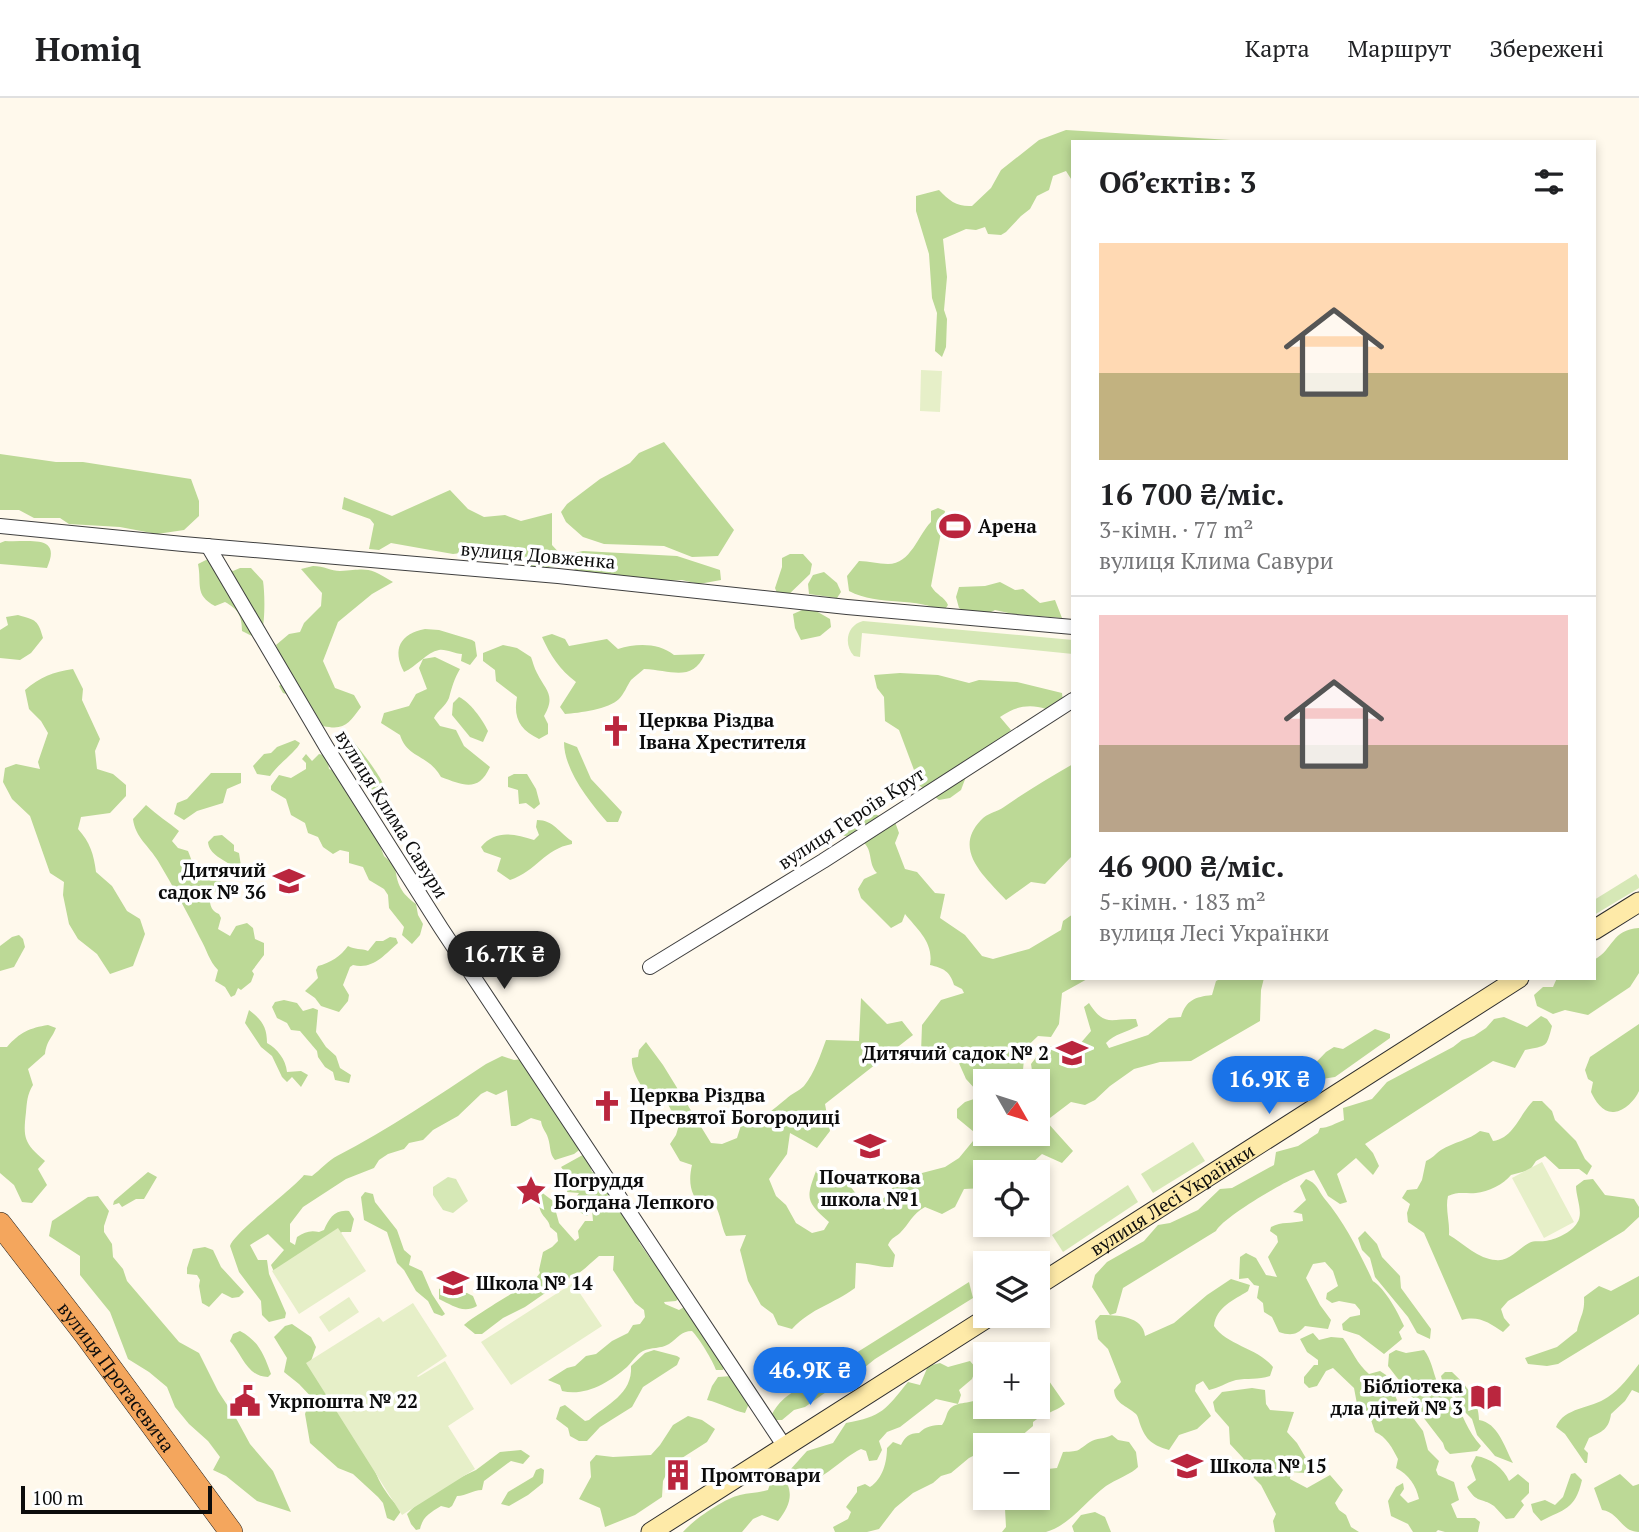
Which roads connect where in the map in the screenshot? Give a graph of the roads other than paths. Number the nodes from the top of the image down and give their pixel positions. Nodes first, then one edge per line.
1 (0, 526) edge
2 (208, 546) junction
3 (1071, 627) edge
4 (1071, 701) edge
5 (1639, 902) edge
6 (1596, 929) edge
7 (650, 967) dead end
8 (1516, 980) edge
9 (0, 1224) edge
10 (1050, 1277) edge
11 (973, 1327) edge
12 (785, 1447) junction
13 (231, 1532) edge
14 (651, 1532) edge

1 - 2 street, вулиця Довженка
2 - 3 street, вулиця Довженка
2 - 12 street, вулиця Клима Савури
4 - 7 street, вулиця Героїв Крут
5 - 6 main road
8 - 10 main road, вулиця Лесі Українки
9 - 13 highway, вулиця Протасевича
11 - 12 main road
12 - 14 main road

